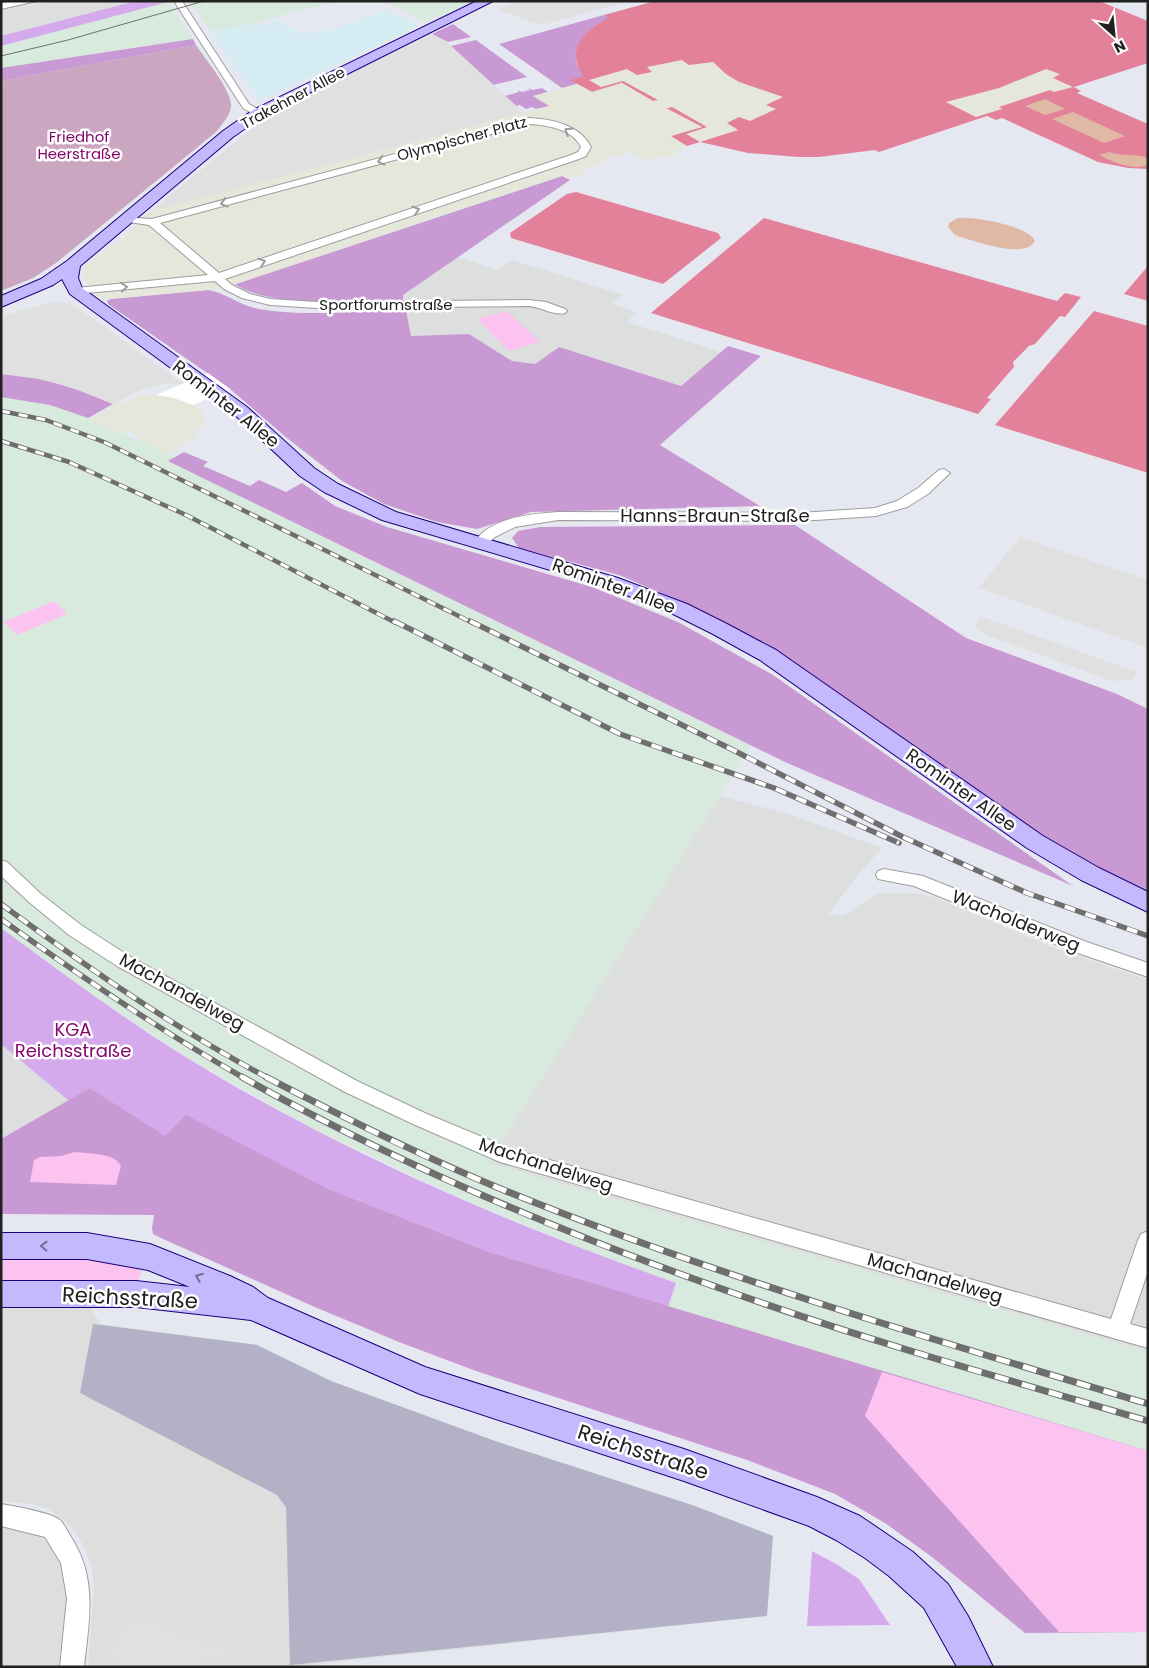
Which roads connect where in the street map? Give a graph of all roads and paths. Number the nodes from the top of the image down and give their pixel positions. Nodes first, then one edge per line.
1 (33, 1) edge
2 (178, 1) edge
3 (487, 1) edge
4 (1, 6) edge
5 (258, 113) junction
6 (126, 219) junction
7 (152, 222) junction
8 (73, 264) junction
9 (216, 278) junction
10 (76, 291) junction
11 (279, 303) joint
12 (1, 304) edge
13 (317, 306) joint
14 (560, 311) dead end
15 (944, 473) dead end
16 (481, 542) junction
17 (1, 866) edge
18 (884, 875) dead end
19 (1148, 903) edge
20 (1148, 970) edge
21 (1148, 1240) edge
22 (1, 1246) edge
23 (1, 1294) edge
24 (257, 1308) junction
25 (1117, 1331) junction
26 (1148, 1340) edge
27 (1, 1516) edge
28 (72, 1667) edge
29 (976, 1667) edge

1 - 4 street
2 - 5 street
3 - 5 main road, Trakehner Allee
5 - 6 main road, Trakehner Allee
6 - 7 street, Olympischer Platz
6 - 8 main road, Trakehner Allee
7 - 9 street
9 -> 7 street, Olympischer Platz
8 - 10 main road
8 - 12 main road, Trakehner Allee
10 -> 9 street, Olympischer Platz
9 - 11 street, Sportforumstraße
10 - 12 main road
10 - 16 main road, Rominter Allee
11 - 13 street, Sportforumstraße
13 - 14 street, Sportforumstraße
15 - 16 street, Hanns-Braun-Straße
16 - 19 main road, Rominter Allee
17 - 25 street, Machandelweg
18 - 20 street, Wacholderweg
21 - 25 street
24 -> 22 main road, Reichsstraße
23 - 24 main road, Reichsstraße
24 - 29 main road, Reichsstraße
25 - 26 street, Machandelweg
27 - 28 street

